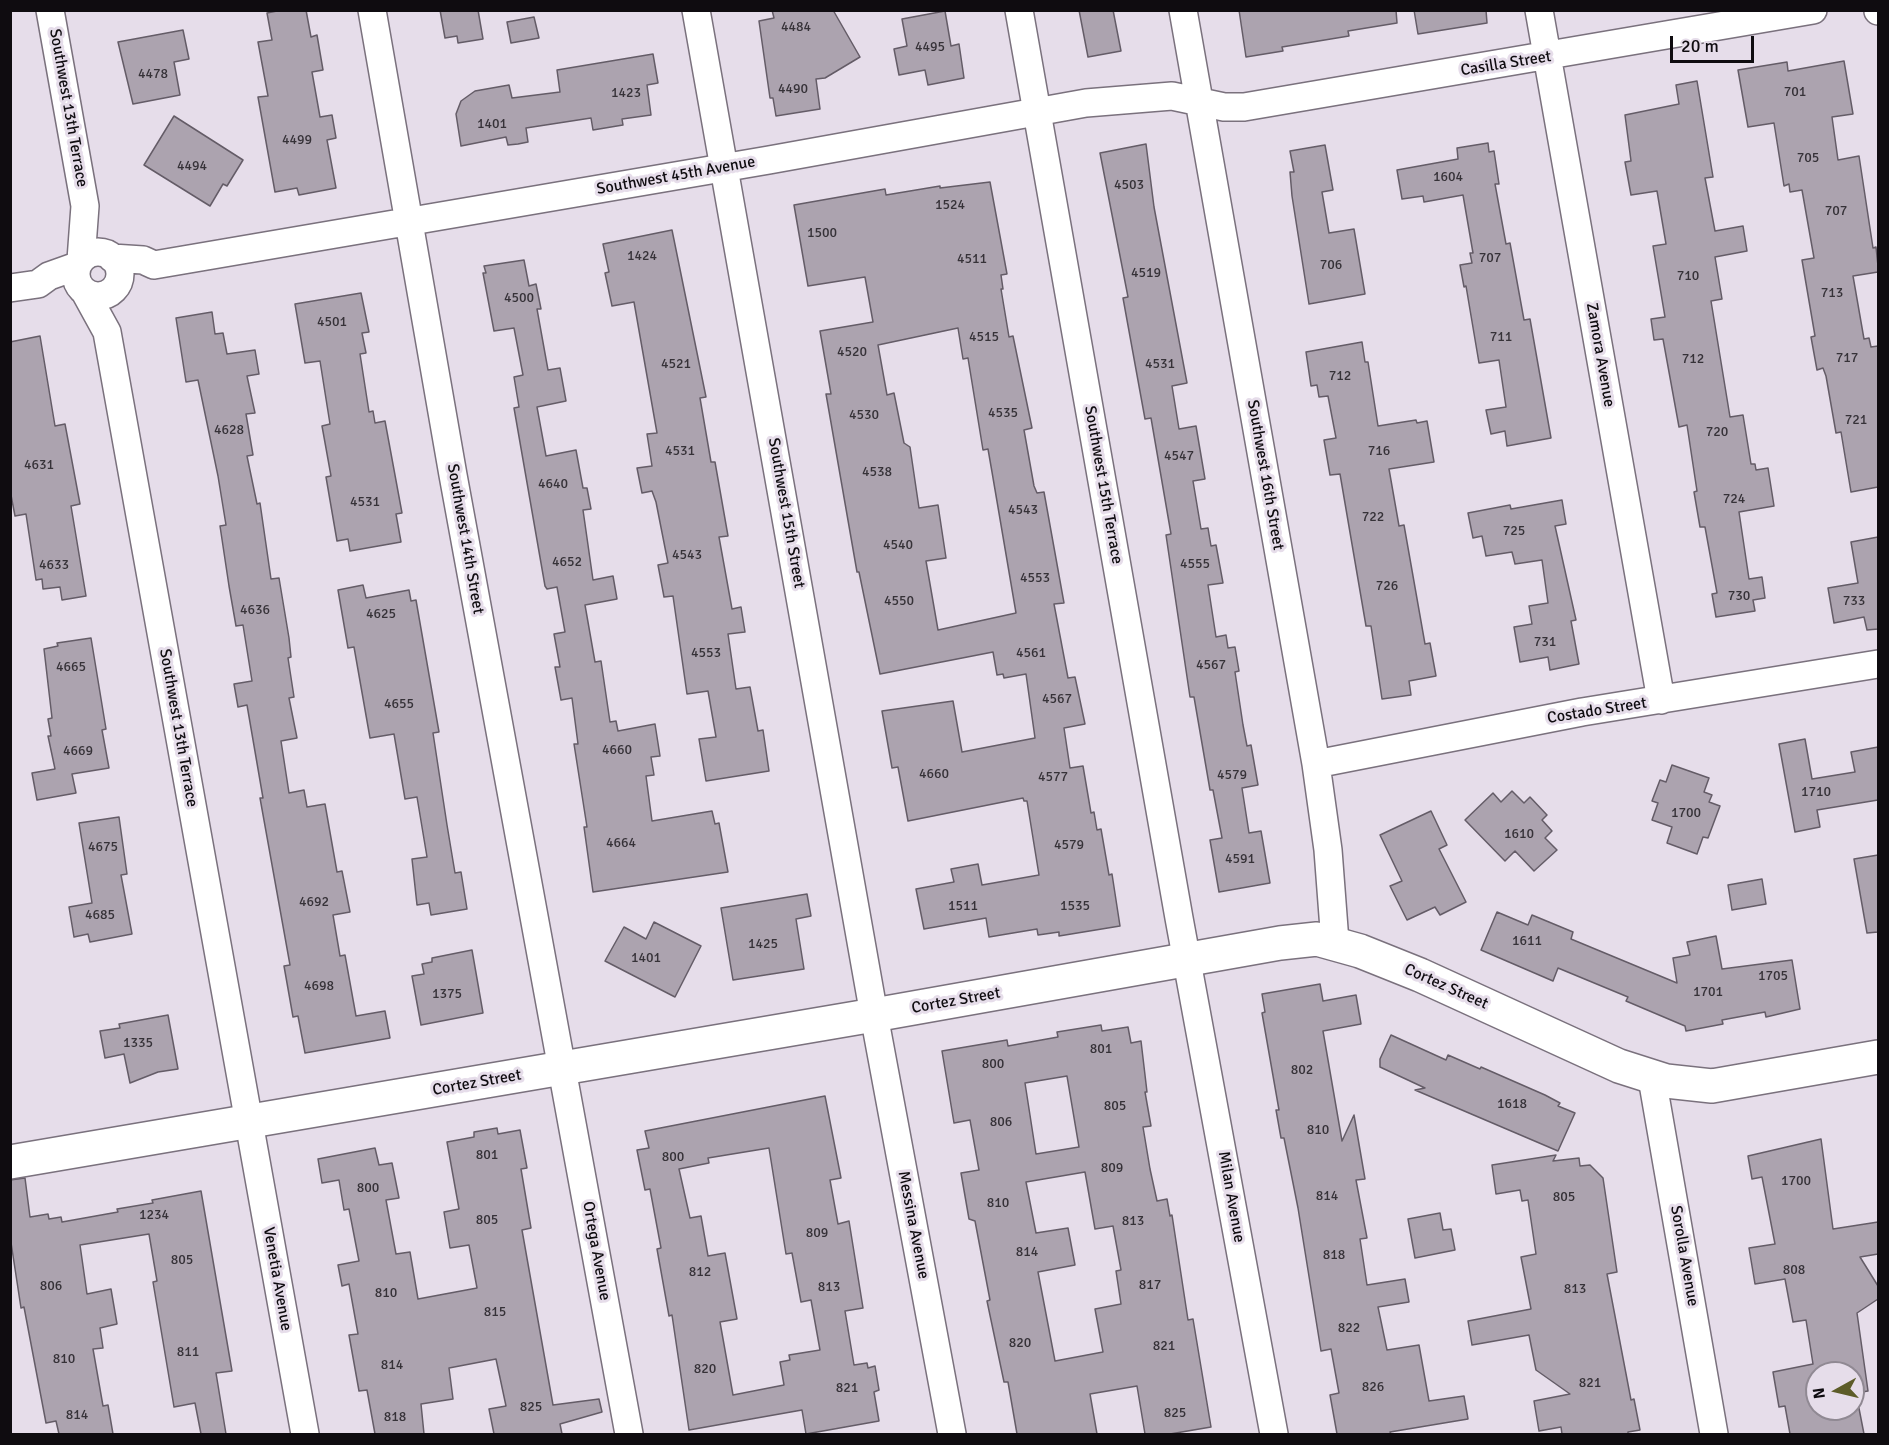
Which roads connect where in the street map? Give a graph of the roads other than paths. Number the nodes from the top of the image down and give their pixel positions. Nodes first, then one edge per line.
1 (50, 10) edge
2 (372, 10) edge
3 (696, 10) edge
4 (1019, 10) edge
5 (1183, 10) edge
6 (1539, 10) edge
7 (1813, 10) edge
8 (1547, 57) junction
9 (1199, 101) junction
10 (1037, 111) junction
11 (725, 168) junction
12 (85, 206) junction
13 (409, 221) junction
14 (110, 256) junction
15 (154, 265) junction
16 (81, 277) junction
17 (10, 288) edge
18 (113, 290) junction
19 (107, 332) junction
20 (1878, 664) edge
21 (1661, 700) junction
22 (1316, 764) junction
23 (1335, 942) junction
24 (1188, 960) junction
25 (874, 1015) junction
26 (1878, 1057) edge
27 (563, 1068) junction
28 (1652, 1078) junction
29 (249, 1123) junction
30 (10, 1162) edge
31 (305, 1434) edge
32 (629, 1434) edge
33 (952, 1434) edge
34 (1274, 1434) edge
35 (1714, 1434) edge

1 - 12 street, Southwest 13th Terrace
2 - 13 street, Southwest 14th Street
3 - 11 street, Southwest 15th Street
4 - 10 street, Southwest 15th Terrace
5 - 9 street, Southwest 16th Street
6 - 8 street, Zamora Avenue
7 - 8 street, Casilla Street
8 - 9 street, Casilla Street
8 - 21 street, Zamora Avenue
9 - 10 street, Southwest 45th Avenue
9 - 22 street, Southwest 16th Street
10 - 11 street, Southwest 45th Avenue
10 - 24 street, Southwest 15th Terrace
11 - 13 street, Southwest 45th Avenue
11 - 25 street, Southwest 15th Street
12 - 14 street, Southwest 13th Terrace
12 - 16 street, Southwest 13th Terrace
13 - 15 street, Southwest 45th Avenue
13 - 27 street, Southwest 14th Street
14 - 15 street, Southwest 45th Avenue
14 - 16 street
14 - 18 street
15 - 18 street, Southwest 45th Avenue
16 - 17 street
16 - 18 street
16 - 19 street, Southwest 13th Terrace
18 - 19 street, Southwest 13th Terrace
19 - 29 street, Southwest 13th Terrace
20 - 21 street, Costado Street
21 - 22 street, Costado Street
22 - 23 street, Southwest 16th Street
23 - 24 street, Cortez Street
23 - 28 street, Cortez Street
24 - 25 street, Cortez Street
24 - 34 street, Milan Avenue
25 - 27 street, Cortez Street
25 - 33 street, Messina Avenue
26 - 28 street, Cortez Street
27 - 29 street, Cortez Street
27 - 32 street, Ortega Avenue
28 - 35 street, Sorolla Avenue
29 - 30 street, Cortez Street
29 - 31 street, Venetia Avenue

